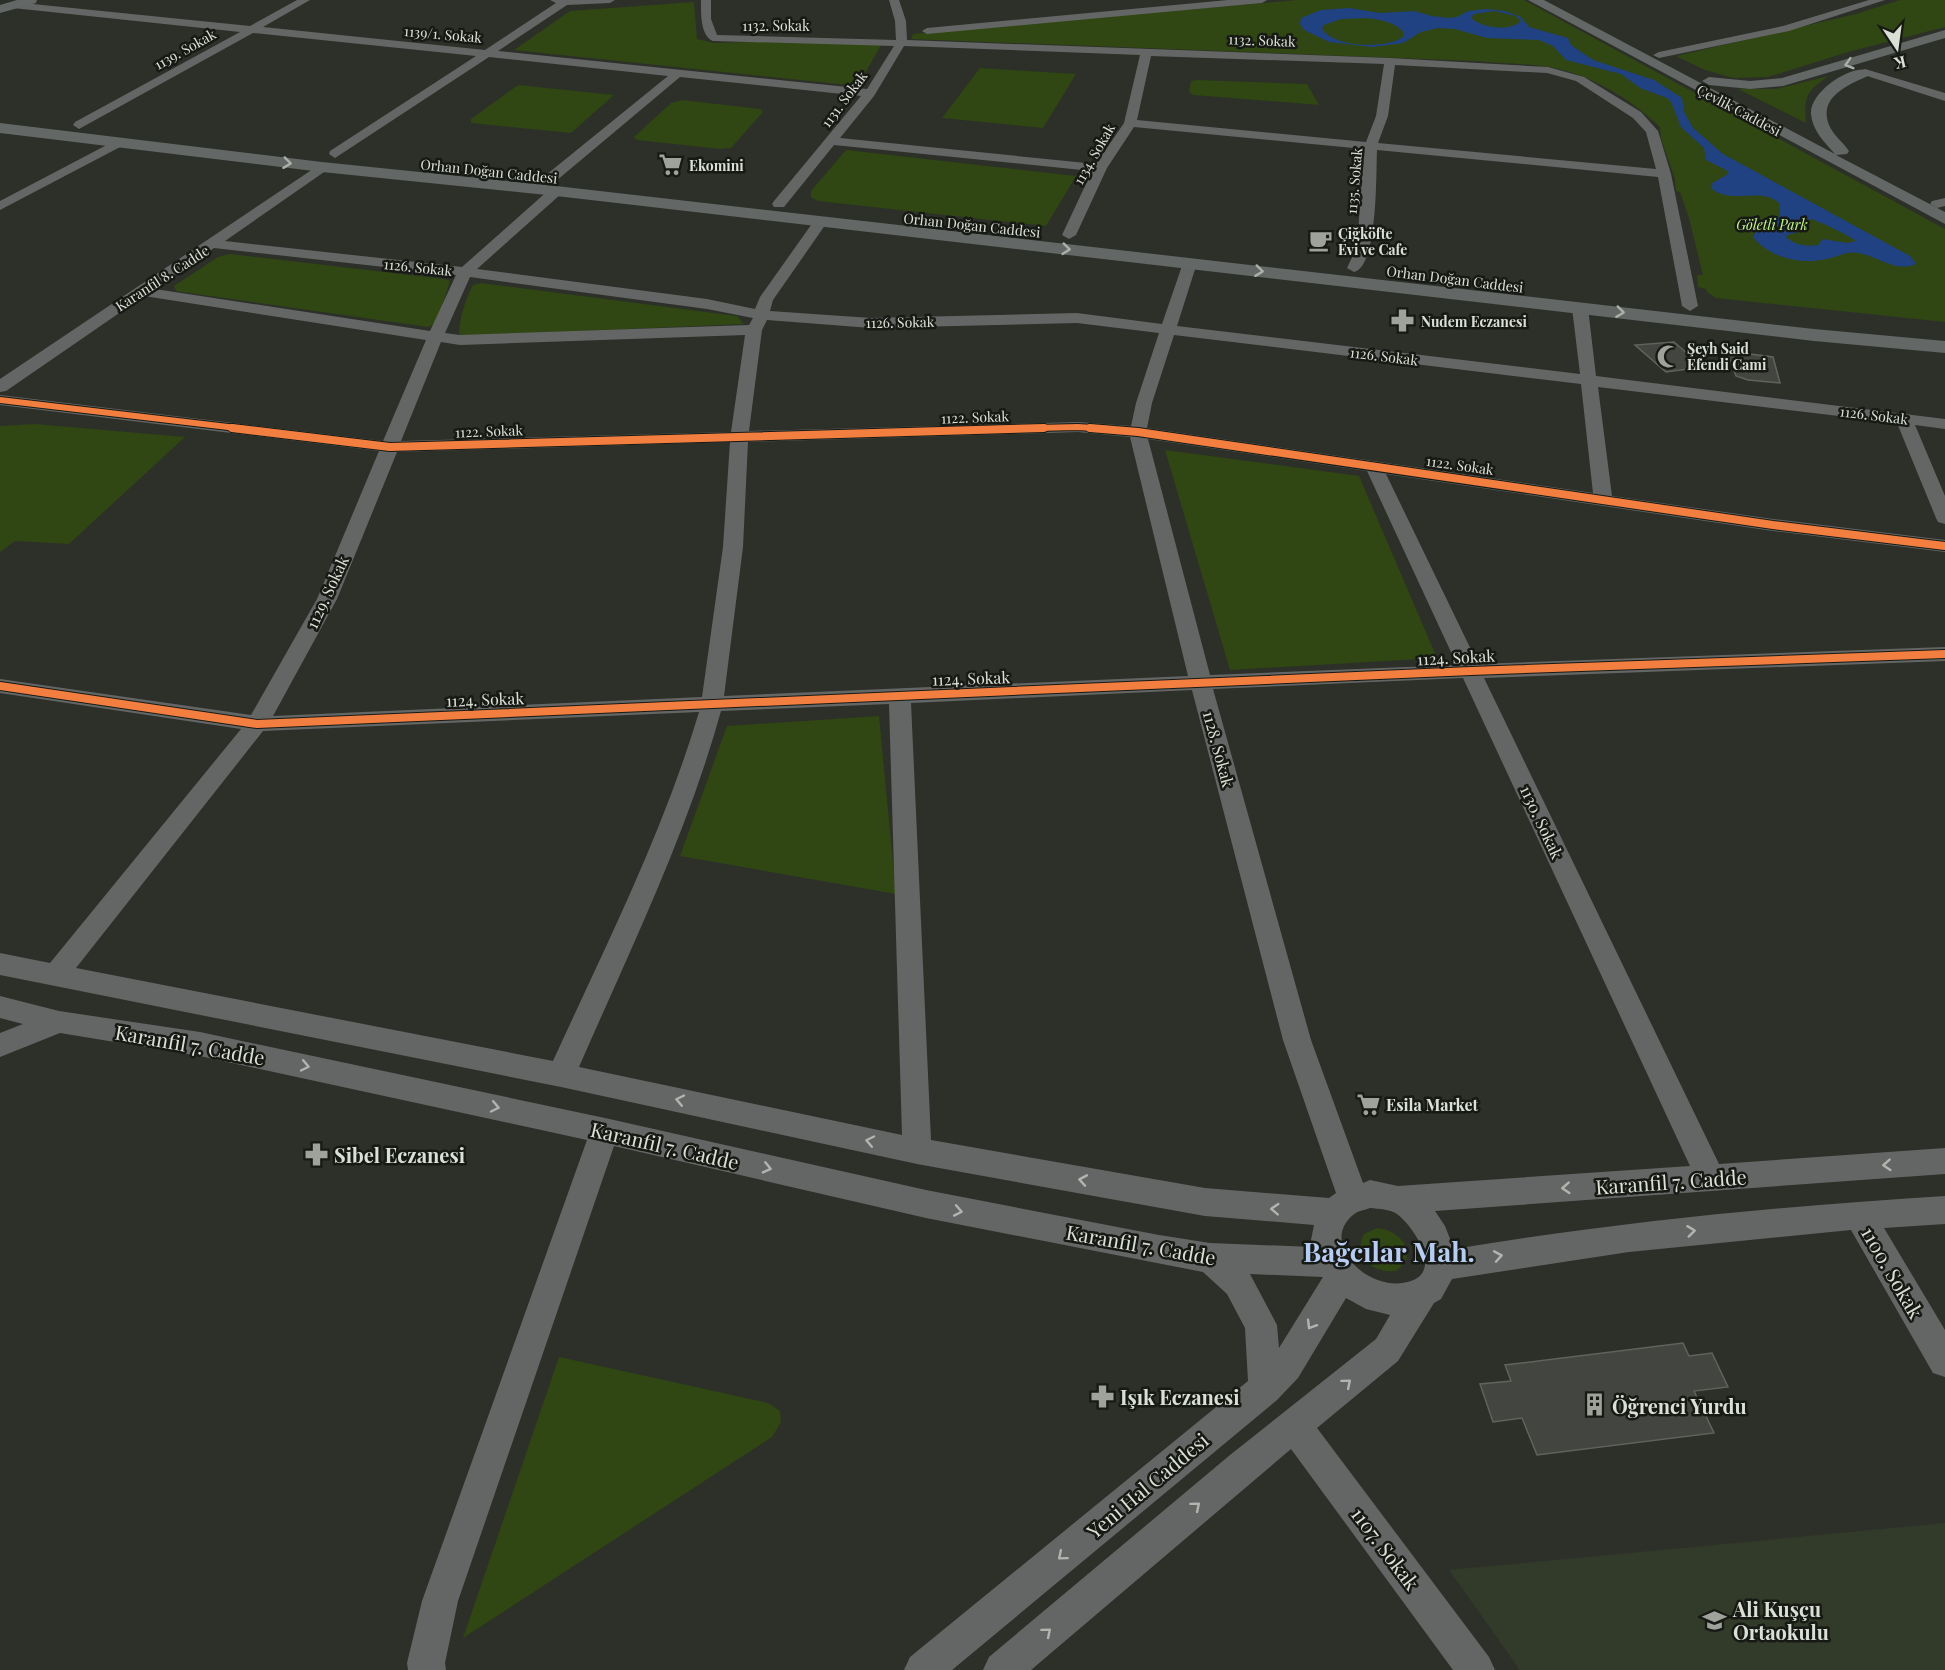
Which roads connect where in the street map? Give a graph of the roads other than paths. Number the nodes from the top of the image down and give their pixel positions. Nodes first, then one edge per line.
1 (30, 0) edge
2 (305, 0) edge
3 (610, 0) edge
4 (706, 0) edge
5 (894, 0) edge
6 (1126, 0) edge
7 (1262, 0) edge
8 (1534, 0) edge
9 (1553, 0) edge
10 (1880, 0) edge
11 (560, 1) edge
12 (6, 5) edge
13 (1136, 12) junction
14 (249, 31) junction
15 (1945, 34) edge
16 (901, 38) junction
17 (1945, 48) edge
18 (1146, 52) junction
19 (486, 53) junction
20 (1659, 54) junction
21 (1390, 61) junction
22 (1865, 72) junction
23 (678, 73) junction
24 (1709, 81) junction
25 (870, 93) junction
26 (1945, 98) edge
27 (0, 117) edge
28 (1130, 123) junction
29 (79, 125) junction
30 (0, 128) edge
31 (832, 141) junction
32 (120, 142) junction
33 (1371, 145) junction
34 (1841, 151) junction
35 (335, 154) junction
36 (322, 167) junction
37 (1100, 168) junction
38 (1664, 174) junction
39 (553, 184) junction
40 (779, 204) junction
41 (1942, 205) edge
42 (0, 206) edge
43 (1945, 219) edge
44 (821, 221) junction
45 (1069, 235) junction
46 (214, 244) junction
47 (1190, 263) junction
48 (1354, 267) junction
49 (465, 272) junction
50 (140, 291) junction
51 (1690, 306) junction
52 (1580, 308) junction
53 (758, 323) junction
54 (1167, 330) junction
55 (1945, 332) edge
56 (436, 335) junction
57 (1945, 347) edge
58 (1588, 381) junction
59 (0, 387) edge
60 (0, 400) edge
61 (1903, 418) junction
62 (1945, 424) edge
63 (1138, 432) junction
64 (739, 437) junction
65 (390, 447) junction
66 (1373, 465) junction
67 (1603, 500) junction
68 (1945, 518) edge
69 (1942, 549) edge
70 (1945, 654) edge
71 (1471, 671) junction
72 (1201, 684) junction
73 (0, 686) edge
74 (900, 695) junction
75 (712, 704) junction
76 (257, 724) junction
77 (0, 964) edge
78 (56, 975) junction
79 (0, 1007) edge
80 (59, 1022) junction
81 (0, 1045) edge
82 (561, 1075) junction
83 (605, 1131) junction
84 (917, 1151) junction
85 (1945, 1161) edge
86 (1711, 1179) junction
87 (1396, 1200) junction
88 (1343, 1205) junction
89 (1945, 1210) edge
90 (1860, 1215) junction
91 (1210, 1258) junction
92 (1337, 1268) junction
93 (1431, 1280) junction
94 (1945, 1361) edge
95 (1265, 1388) junction
96 (1295, 1426) junction
97 (427, 1670) edge
98 (923, 1670) edge
99 (1002, 1670) edge
100 (1476, 1670) edge

1 - 12 main road
2 - 14 street, 1139. Sokak
3 - 11 street
4 - 16 street, 1132. Sokak
5 - 16 street
6 - 13 street
7 - 13 street
8 - 43 main road, Çevlik Caddesi
9 - 20 main road, Çevlik Caddesi
10 - 20 street
11 - 19 street
12 - 14 street, 1139/1. Sokak
13 - 16 street
14 - 19 street, 1139/1. Sokak
14 - 29 street, 1139. Sokak
15 -> 24 main road
16 - 18 street, 1132. Sokak
16 - 25 street, 1131. Sokak
17 - 22 main road
18 - 21 street, 1132. Sokak
18 - 28 street, 1134. Sokak
19 - 23 street, 1139/1. Sokak
19 - 35 street
20 - 24 main road, Çevlik Caddesi
21 - 33 street, 1135. Sokak
21 - 38 street, 1132. Sokak
22 - 26 street
22 - 34 main road
23 - 25 street, 1139/1. Sokak
23 - 39 street
24 - 34 main road, Çevlik Caddesi
25 - 31 street, 1131. Sokak
27 - 29 main road, Orhan Doğan Caddesi
28 - 33 street
28 - 37 street, 1134. Sokak
29 - 35 main road, Orhan Doğan Caddesi
30 - 32 main road
31 - 37 street
31 - 40 street, 1131. Sokak
32 -> 36 main road
32 - 42 street
33 - 38 street
33 - 48 street, 1135. Sokak
34 - 41 main road, Çevlik Caddesi
35 - 39 main road, Orhan Doğan Caddesi
36 - 39 main road
36 - 46 street, Karanfil 8. Cadde
37 - 45 street, 1134. Sokak
38 - 51 street, 1132. Sokak
39 - 40 main road, Orhan Doğan Caddesi
39 - 44 main road
39 - 49 street, 1129. Sokak
40 - 45 main road, Orhan Doğan Caddesi
44 -> 47 main road
44 - 53 street
45 - 48 main road, Orhan Doğan Caddesi
46 - 49 street, 1126. Sokak
46 - 50 street, Karanfil 8. Cadde
47 -> 52 main road
47 - 54 street, 1128. Sokak
48 - 51 main road, Orhan Doğan Caddesi
49 - 53 street, 1126. Sokak
49 - 56 street, 1129. Sokak
50 - 56 street
50 - 59 street, Karanfil 8. Cadde
51 - 55 main road, Orhan Doğan Caddesi
52 -> 57 main road
52 - 58 street
53 - 54 street, 1126. Sokak
53 - 56 street
53 - 64 street
54 - 58 street, 1126. Sokak
54 - 63 street, 1128. Sokak
56 - 65 street, 1129. Sokak
58 - 61 street, 1126. Sokak
58 - 67 street
60 - 65 street, 1122. Sokak
61 - 62 street, 1126. Sokak
61 - 68 street
63 - 64 street, 1122. Sokak
63 - 66 street, 1122. Sokak
63 - 72 street, 1128. Sokak
64 - 65 street, 1122. Sokak
64 - 75 street
65 - 76 street, 1129. Sokak
66 - 67 street, 1122. Sokak
66 - 71 street, 1130. Sokak
67 - 69 street, 1122. Sokak
70 - 71 street, 1124. Sokak
71 - 72 street, 1124. Sokak
71 - 86 street, 1130. Sokak
72 - 74 street, 1124. Sokak
72 - 88 street, 1128. Sokak
73 - 76 street, 1124. Sokak
74 - 75 street, 1124. Sokak
74 - 84 street
75 - 76 street, 1124. Sokak
75 - 82 street
76 - 78 street, 1129. Sokak
77 - 78 street
78 - 82 street
79 - 80 street, Karanfil 7. Cadde
80 - 81 street
80 -> 83 street, Karanfil 7. Cadde
84 -> 82 street
83 -> 91 street, Karanfil 7. Cadde
83 - 97 street
88 -> 84 street
85 -> 86 street, Karanfil 7. Cadde
86 -> 87 street, Karanfil 7. Cadde
87 - 88 street
87 - 93 street
88 - 92 street
89 - 90 street
93 -> 90 street
90 - 94 street, 1100. Sokak
91 - 92 street, Karanfil 7. Cadde
91 - 95 street
92 - 93 street
92 -> 95 street, Yeni Hal Caddesi
96 -> 93 street
95 -> 98 street, Yeni Hal Caddesi
99 -> 96 street
96 - 100 street, 1107. Sokak

